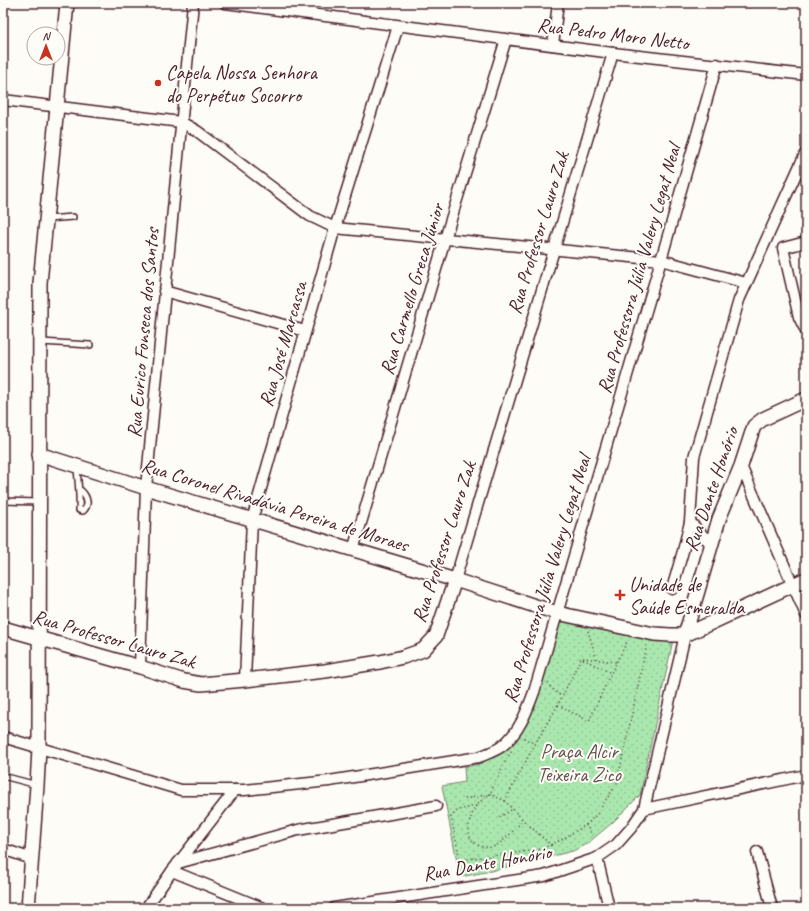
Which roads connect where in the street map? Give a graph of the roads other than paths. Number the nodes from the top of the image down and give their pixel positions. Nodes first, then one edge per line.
1 (67, 3) edge
2 (193, 3) edge
3 (226, 3) edge
4 (312, 3) edge
5 (558, 3) edge
6 (310, 14) junction
7 (398, 26) junction
8 (506, 39) junction
9 (553, 45) junction
10 (612, 53) junction
11 (717, 64) junction
12 (806, 74) edge
13 (3, 100) edge
14 (57, 106) junction
15 (181, 122) junction
16 (806, 152) edge
17 (72, 218) dead end
18 (46, 219) junction
19 (335, 228) junction
20 (445, 239) junction
21 (806, 242) edge
22 (554, 250) junction
23 (661, 260) junction
24 (746, 283) junction
25 (164, 291) junction
26 (305, 331) junction
27 (806, 331) edge
28 (40, 342) junction
29 (90, 345) dead end
30 (806, 399) edge
31 (39, 454) junction
32 (77, 466) junction
33 (741, 466) junction
34 (146, 488) junction
35 (79, 489) dead end
36 (3, 501) edge
37 (39, 502) junction
38 (252, 520) junction
39 (690, 522) junction
40 (709, 542) junction
41 (353, 550) junction
42 (806, 579) edge
43 (455, 580) junction
44 (792, 585) junction
45 (672, 589) dead end
46 (557, 613) junction
47 (806, 615) edge
48 (3, 628) edge
49 (685, 634) junction
50 (39, 638) junction
51 (140, 667) junction
52 (245, 680) junction
53 (3, 737) edge
54 (38, 748) junction
55 (806, 775) edge
56 (3, 776) edge
57 (37, 786) junction
58 (236, 790) junction
59 (436, 806) dead end
60 (644, 809) junction
61 (3, 849) edge
62 (757, 852) dead end
63 (597, 858) junction
64 (32, 859) junction
65 (175, 867) junction
66 (30, 908) edge
67 (146, 908) edge
68 (263, 908) edge
69 (334, 908) edge
70 (610, 908) edge
71 (772, 908) edge

1 - 14 street
2 - 15 street, Rua Eurico Fonseca dos Santos
3 - 6 street, Rua Pedro Moro Netto
4 - 6 street
5 - 9 street
6 - 7 street, Rua Pedro Moro Netto
7 - 8 street, Rua Pedro Moro Netto
7 - 19 street, Rua José Marcassa
8 - 9 street, Rua Pedro Moro Netto
8 - 20 street, Rua Carmello Greca Júnior
9 - 10 street, Rua Pedro Moro Netto
10 - 11 street, Rua Pedro Moro Netto
10 - 22 street, Rua Professor Lauro Zak
11 - 12 street, Rua Pedro Moro Netto
11 - 23 street, Rua Professora Júlia Valery Legat Neal
13 - 14 street
14 - 15 street
14 - 18 street
15 - 19 street
15 - 25 street, Rua Eurico Fonseca dos Santos
16 - 24 street
17 - 18 lane
18 - 28 street
19 - 20 street
19 - 26 street, Rua José Marcassa
20 - 22 street
20 - 41 street, Rua Carmello Greca Júnior
21 - 27 street
22 - 23 street
22 - 43 street, Rua Professor Lauro Zak
23 - 24 street
23 - 46 street, Rua Professora Júlia Valery Legat Neal
24 - 39 street
25 - 26 street
25 - 34 street, Rua Eurico Fonseca dos Santos
26 - 38 street, Rua José Marcassa
28 - 29 lane
28 - 31 street
30 - 33 street, Rua Dante Honório
31 - 32 street, Rua Coronel Rivadávia Pereira de Moraes
31 - 37 street
32 - 34 street, Rua Coronel Rivadávia Pereira de Moraes
32 - 35 lane
33 - 40 street, Rua Dante Honório
33 - 44 street
34 - 38 street, Rua Coronel Rivadávia Pereira de Moraes
34 - 51 street, Rua Eurico Fonseca dos Santos
36 - 37 lane
37 - 50 street
38 - 41 street, Rua Coronel Rivadávia Pereira de Moraes
38 - 52 street, Rua José Marcassa
39 - 40 street
39 - 45 street
40 - 49 street, Rua Dante Honório
41 - 43 street, Rua Coronel Rivadávia Pereira de Moraes
42 - 44 street
43 - 46 street, Rua Coronel Rivadávia Pereira de Moraes
43 - 52 street, Rua Professor Lauro Zak
44 - 47 street
44 - 49 street
46 - 49 street, Rua Coronel Rivadávia Pereira de Moraes
46 - 58 street, Rua Professora Júlia Valery Legat Neal
48 - 50 street, Rua Professor Lauro Zak
49 - 60 street, Rua Dante Honório
50 - 51 street, Rua Professor Lauro Zak
50 - 54 street
51 - 52 street, Rua Professor Lauro Zak
53 - 54 street, Rua Professora Júlia Valery Legat Neal
54 - 57 street
54 - 58 street, Rua Professora Júlia Valery Legat Neal
55 - 60 street
56 - 57 lane
57 - 64 street
58 - 65 street
59 - 65 street
60 - 63 street, Rua Dante Honório
61 - 64 street
62 - 71 street
63 - 69 street, Rua Dante Honório
63 - 70 street
64 - 66 street
65 - 67 street
65 - 68 street

